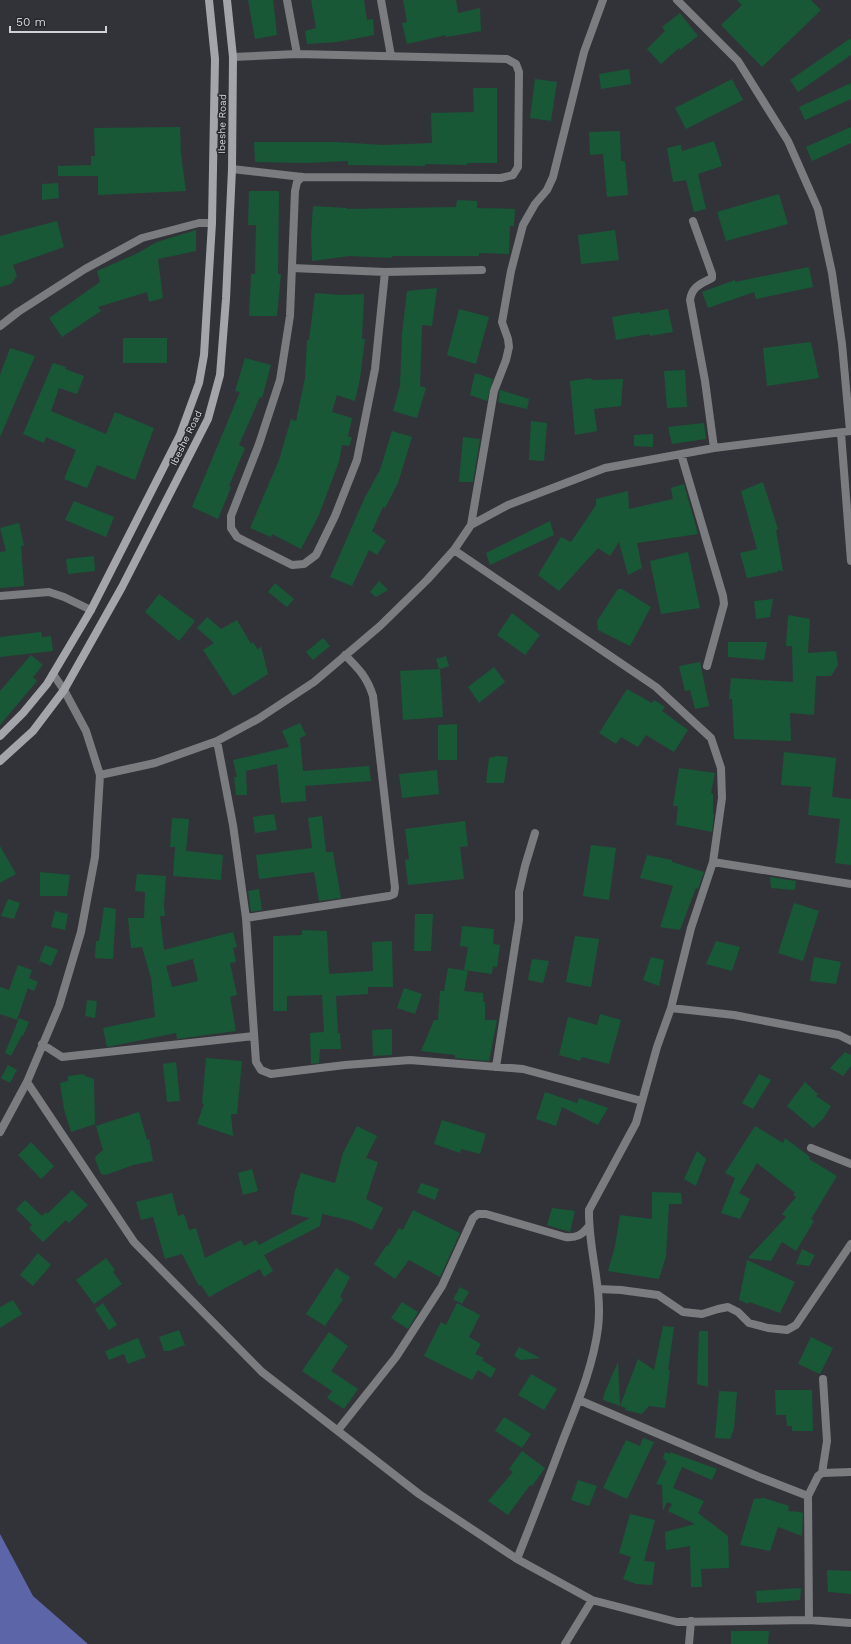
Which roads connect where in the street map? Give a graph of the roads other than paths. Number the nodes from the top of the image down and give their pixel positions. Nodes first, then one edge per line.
1 (210, 0) edge
2 (227, 0) edge
3 (287, 0) edge
4 (380, 0) edge
5 (603, 0) edge
6 (678, 0) edge
7 (297, 54) junction
8 (390, 56) junction
9 (233, 58) junction
10 (232, 170) junction
11 (302, 177) junction
12 (693, 221) dead end
13 (212, 223) junction
14 (292, 268) junction
15 (482, 270) dead end
16 (385, 272) junction
17 (0, 326) edge
18 (850, 431) edge
19 (841, 433) junction
20 (714, 448) junction
21 (681, 454) junction
22 (471, 525) junction
23 (454, 550) junction
24 (851, 561) edge
25 (0, 596) edge
26 (91, 610) junction
27 (345, 655) junction
28 (707, 666) dead end
29 (53, 674) junction
30 (64, 690) junction
31 (0, 736) edge
32 (217, 741) junction
33 (0, 761) edge
34 (100, 775) junction
35 (536, 833) dead end
36 (713, 862) junction
37 (851, 884) edge
38 (246, 918) junction
39 (671, 1008) junction
40 (254, 1036) junction
41 (851, 1041) edge
42 (42, 1044) junction
43 (496, 1067) junction
44 (27, 1082) junction
45 (642, 1101) junction
46 (0, 1132) edge
47 (811, 1148) dead end
48 (851, 1164) edge
49 (589, 1226) junction
50 (851, 1244) edge
51 (598, 1289) junction
52 (823, 1379) dead end
53 (579, 1400) junction
54 (338, 1430) junction
55 (851, 1472) edge
56 (822, 1473) junction
57 (808, 1496) junction
58 (517, 1559) junction
59 (592, 1600) junction
60 (810, 1620) junction
61 (691, 1621) junction
62 (851, 1623) edge
63 (565, 1644) edge
64 (689, 1644) edge

1 - 13 main road, Ibeshe Road
2 - 9 main road, Ibeshe Road
3 - 7 street
4 - 8 street
5 - 22 street
6 - 18 street
7 - 8 street
7 - 9 street
8 - 11 street
9 - 10 main road, Ibeshe Road
10 - 11 street
10 - 30 main road, Ibeshe Road
11 - 14 street
12 - 20 street
13 - 17 street
13 - 26 main road, Ibeshe Road
14 - 16 street
14 - 16 street
15 - 16 street
18 - 19 street
19 - 20 street
19 - 24 street
20 - 21 street
21 - 22 street
21 - 28 street
22 - 23 street
23 - 27 street
23 - 36 street
25 - 26 street
26 - 29 main road, Ibeshe Road
27 - 32 street
27 - 38 street
29 - 30 street
29 - 31 main road, Ibeshe Road
30 - 33 main road, Ibeshe Road
30 - 34 street
32 - 34 street
32 - 38 street
34 - 42 street
35 - 43 street
36 - 37 street
36 - 39 street
38 - 40 street
39 - 41 street
39 - 45 street
40 - 42 street
40 - 43 street
42 - 44 street
43 - 45 street
44 - 46 street
44 - 54 street
45 - 49 street
47 - 48 street
49 - 51 street
49 - 54 street
50 - 51 street
51 - 53 street
52 - 56 street
53 - 57 street
53 - 58 street
54 - 58 street
55 - 56 street
56 - 57 street
57 - 60 street
58 - 59 street
59 - 61 street
59 - 63 street
60 - 61 street
60 - 62 street
61 - 64 street

